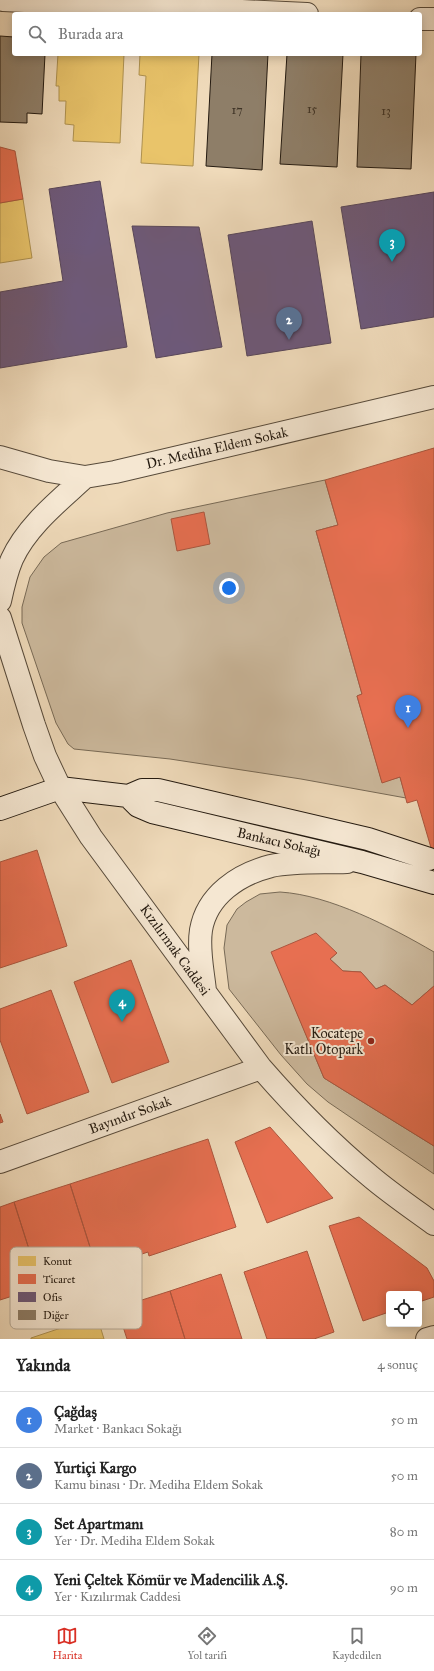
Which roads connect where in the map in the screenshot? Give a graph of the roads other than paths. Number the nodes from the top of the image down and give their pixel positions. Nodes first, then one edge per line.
1 (3, 0) edge
2 (263, 12) edge
3 (422, 19) edge
4 (434, 19) edge
5 (434, 397) edge
6 (0, 457) edge
7 (86, 477) junction
8 (0, 601) edge
9 (0, 618) edge
10 (60, 788) junction
11 (128, 796) junction
12 (0, 808) edge
13 (429, 859) dead end
14 (362, 862) junction
15 (434, 883) edge
16 (206, 992) junction
17 (261, 1068) junction
18 (0, 1162) edge
19 (434, 1224) edge
20 (434, 1337) edge
21 (427, 1339) edge

1 - 2 street
3 - 4 street
5 - 7 street, Dr. Mediha Eldem Sokak
6 - 7 street, Dr. Mediha Eldem Sokak
7 - 8 street
9 - 10 street, Kızılırmak Caddesi
10 - 11 street, Bankacı Sokağı
10 - 12 street
10 - 16 street, Kızılırmak Caddesi
11 - 13 street, Bankacı Sokağı
11 - 14 street, Bankacı Sokağı
14 - 15 street, Bankacı Sokağı
14 - 16 street
16 - 17 street, Kızılırmak Caddesi
17 - 18 street, Bayındır Sokak
17 - 19 street, Kızılırmak Caddesi
20 - 21 street

